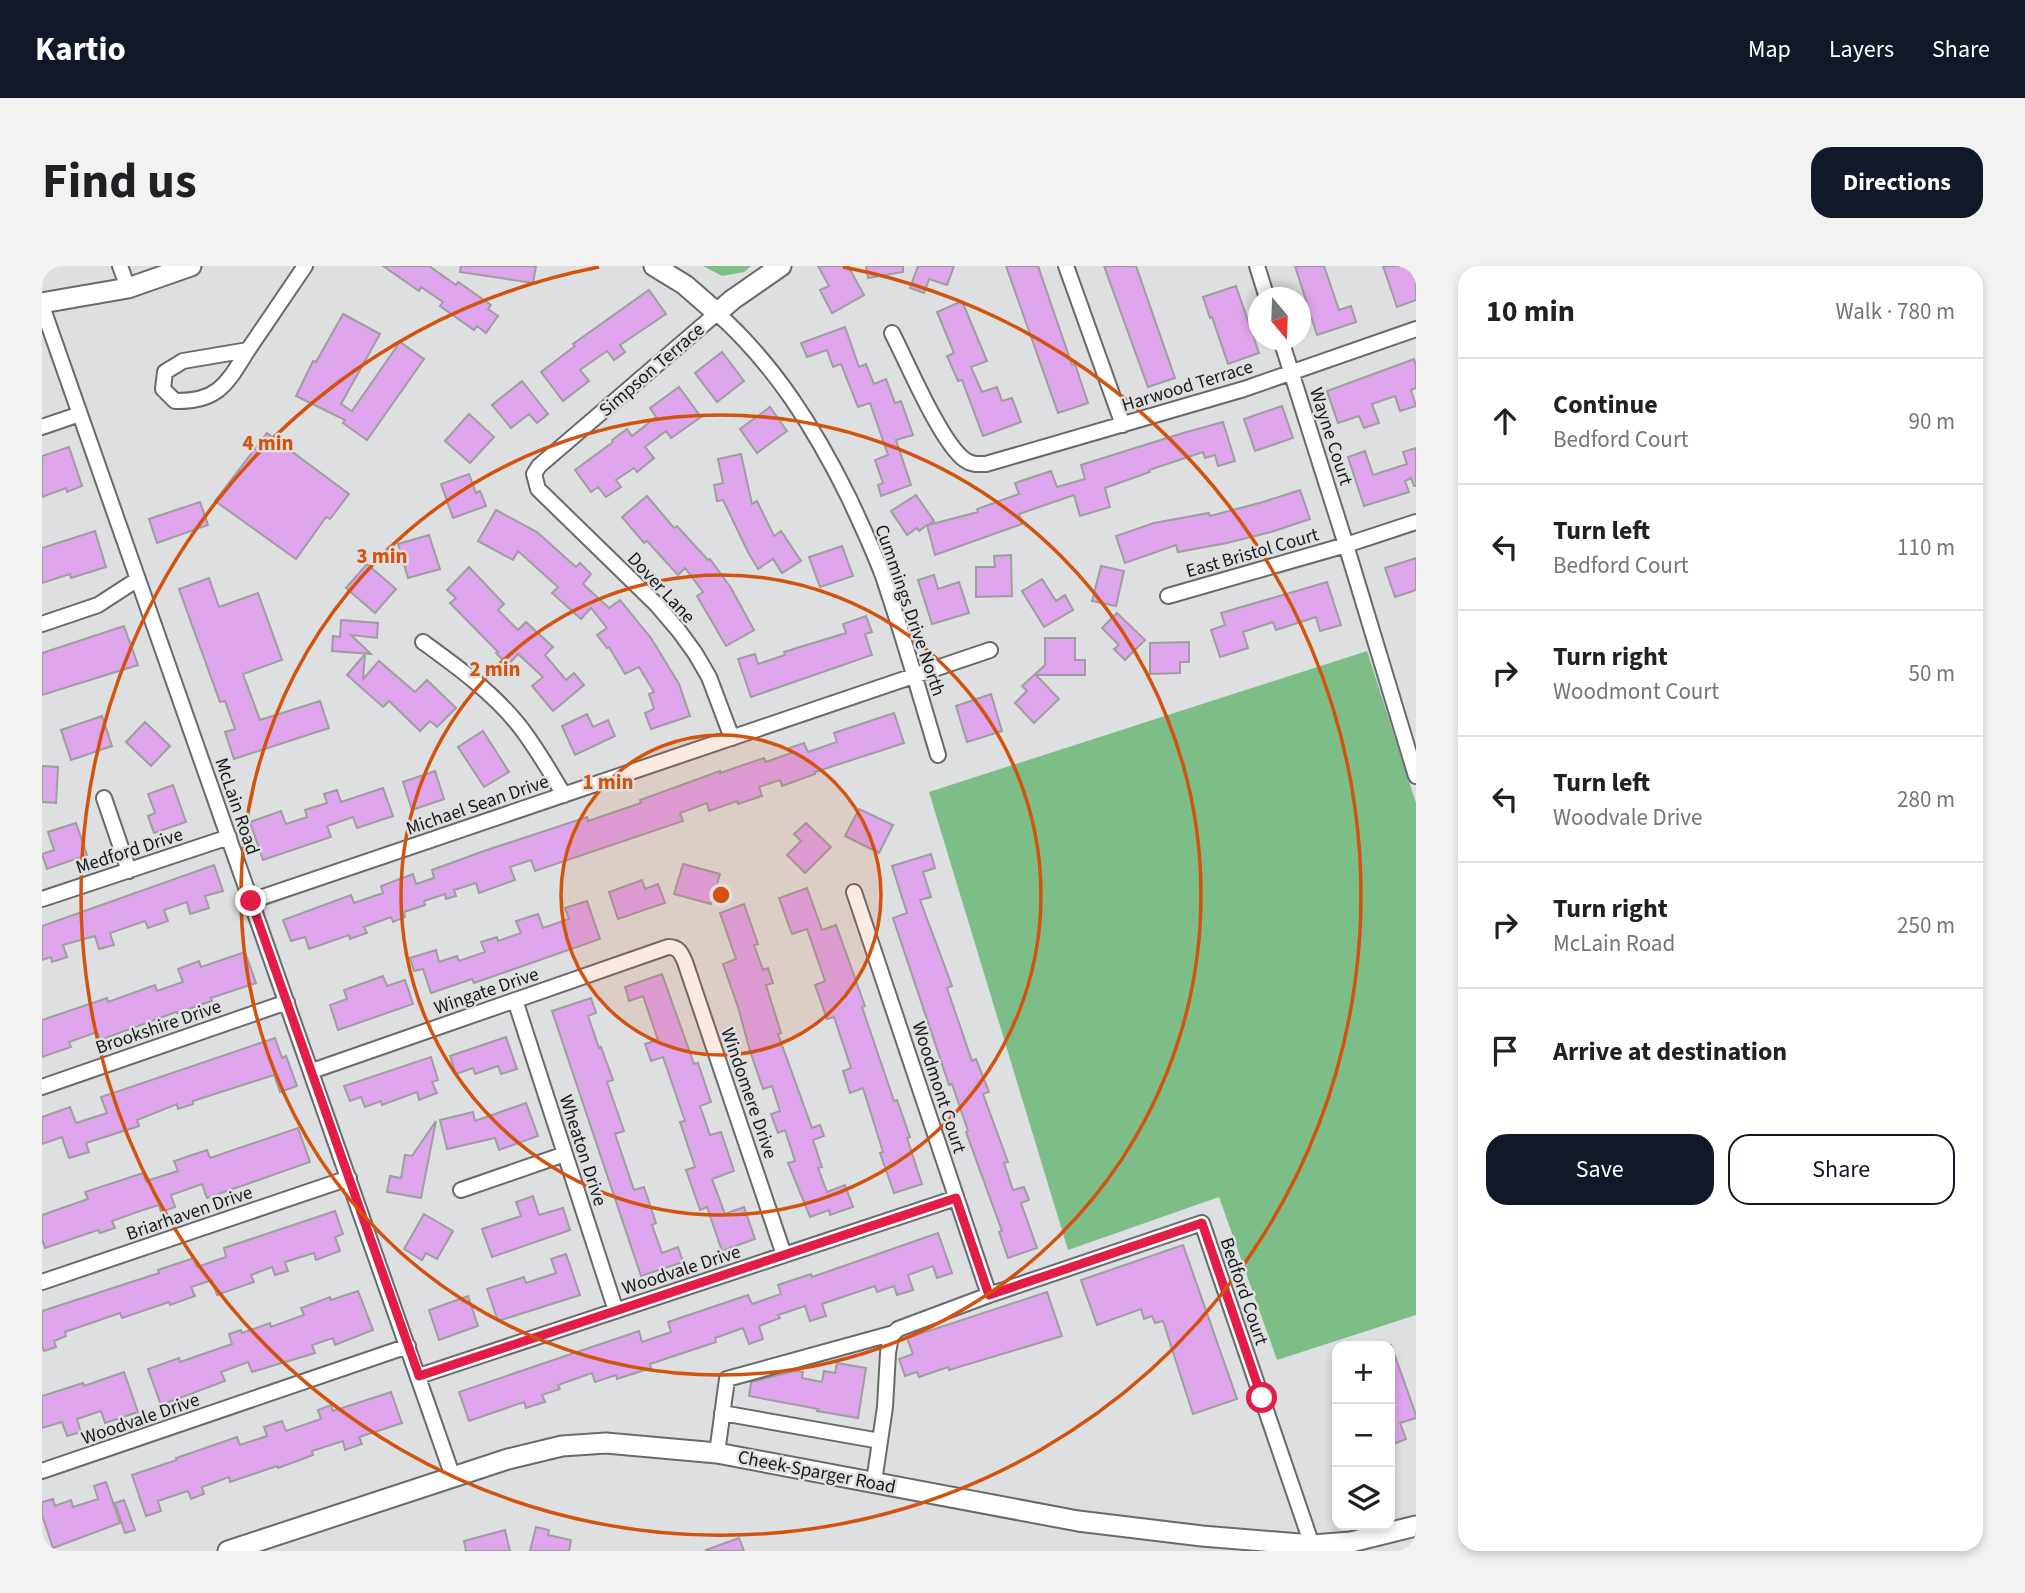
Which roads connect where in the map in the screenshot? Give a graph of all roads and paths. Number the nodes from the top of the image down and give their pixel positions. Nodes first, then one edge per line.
1 (120, 266) edge
2 (191, 266) edge
3 (305, 266) edge
4 (654, 266) edge
5 (781, 266) edge
6 (1066, 266) edge
7 (1257, 266) edge
8 (1264, 287) edge
9 (128, 288) junction
10 (42, 304) edge
11 (717, 313) junction
12 (1416, 329) edge
13 (892, 333) dead end
14 (248, 350) junction
15 (1284, 350) edge
16 (1292, 373) junction
17 (80, 414) junction
18 (1123, 425) junction
19 (42, 427) edge
20 (535, 482) joint
21 (1416, 522) edge
22 (1346, 545) junction
23 (138, 579) junction
24 (1168, 596) dead end
25 (42, 624) edge
26 (423, 642) dead end
27 (990, 650) dead end
28 (914, 676) junction
29 (732, 738) junction
30 (938, 755) dead end
31 (1416, 776) edge
32 (564, 795) junction
33 (104, 797) dead end
34 (229, 837) junction
35 (129, 871) junction
36 (854, 892) dead end
37 (42, 900) edge
38 (251, 901) junction
39 (674, 947) joint
40 (515, 1000) junction
41 (287, 1002) junction
42 (312, 1072) junction
43 (42, 1087) edge
44 (565, 1154) junction
45 (349, 1178) junction
46 (461, 1191) dead end
47 (956, 1198) junction
48 (784, 1255) junction
49 (42, 1282) edge
50 (989, 1295) junction
51 (616, 1311) junction
52 (894, 1333) junction
53 (408, 1346) junction
54 (419, 1376) junction
55 (722, 1413) junction
56 (880, 1441) junction
57 (717, 1452) junction
58 (42, 1471) edge
59 (453, 1477) junction
60 (874, 1482) junction
61 (1416, 1526) edge
62 (1313, 1548) edge
63 (228, 1551) edge

1 - 9 street
2 - 9 main road
3 - 14 street
4 - 11 main road
5 - 11 main road, Simpson Terrace
6 - 18 street
7 - 8 street
9 - 10 main road
10 - 17 street, McLain Road
11 - 20 street, Simpson Terrace
11 - 28 street, Cummings Drive North
12 - 16 street, Harwood Terrace
13 - 18 street, Harwood Terrace
14 - 14 street
15 - 16 street, Wayne Court
16 - 18 street, Harwood Terrace
16 - 22 street, Wayne Court
17 - 19 street
17 - 23 street, McLain Road
20 - 29 street, Dover Lane
21 - 22 street, East Bristol Court
22 - 24 street, East Bristol Court
22 - 31 street, Wayne Court
23 - 25 street
23 - 34 street, McLain Road
26 - 32 street
27 - 28 street, Michael Sean Drive
28 - 29 street, Michael Sean Drive
28 - 30 street, Cummings Drive North
29 - 32 street, Michael Sean Drive
32 - 38 street, Michael Sean Drive
33 - 35 street
34 - 35 street, Medford Drive
34 - 38 street, McLain Road
35 - 37 street, Medford Drive
36 - 47 street, Woodmont Court
38 - 41 street, McLain Road
39 - 40 street, Wingate Drive
39 - 48 street, Windomere Drive
40 - 42 street, Wingate Drive
40 - 44 street, Wheaton Drive
41 - 42 street, McLain Road
41 - 43 street, Brookshire Drive
42 - 45 street, McLain Road
44 - 46 street
44 - 51 street, Wheaton Drive
45 - 49 street, Briarhaven Drive
45 - 53 street, McLain Road
47 - 48 street, Woodvale Drive
47 - 50 street, Woodmont Court
48 - 51 street, Woodvale Drive
50 - 52 street
50 - 62 street, Bedford Court
51 - 54 street, Woodvale Drive
52 - 55 street
52 - 56 street
53 - 54 street, McLain Road
53 - 58 street, Woodvale Drive
54 - 59 street, McLain Road
55 - 56 street
55 - 57 street
56 - 60 street
57 - 59 main road, Cheek-Sparger Road
57 - 60 main road, Cheek-Sparger Road
59 - 63 main road, Cheek-Sparger Road
60 - 62 main road, Cheek-Sparger Road
61 - 62 main road, Cheek-Sparger Road

